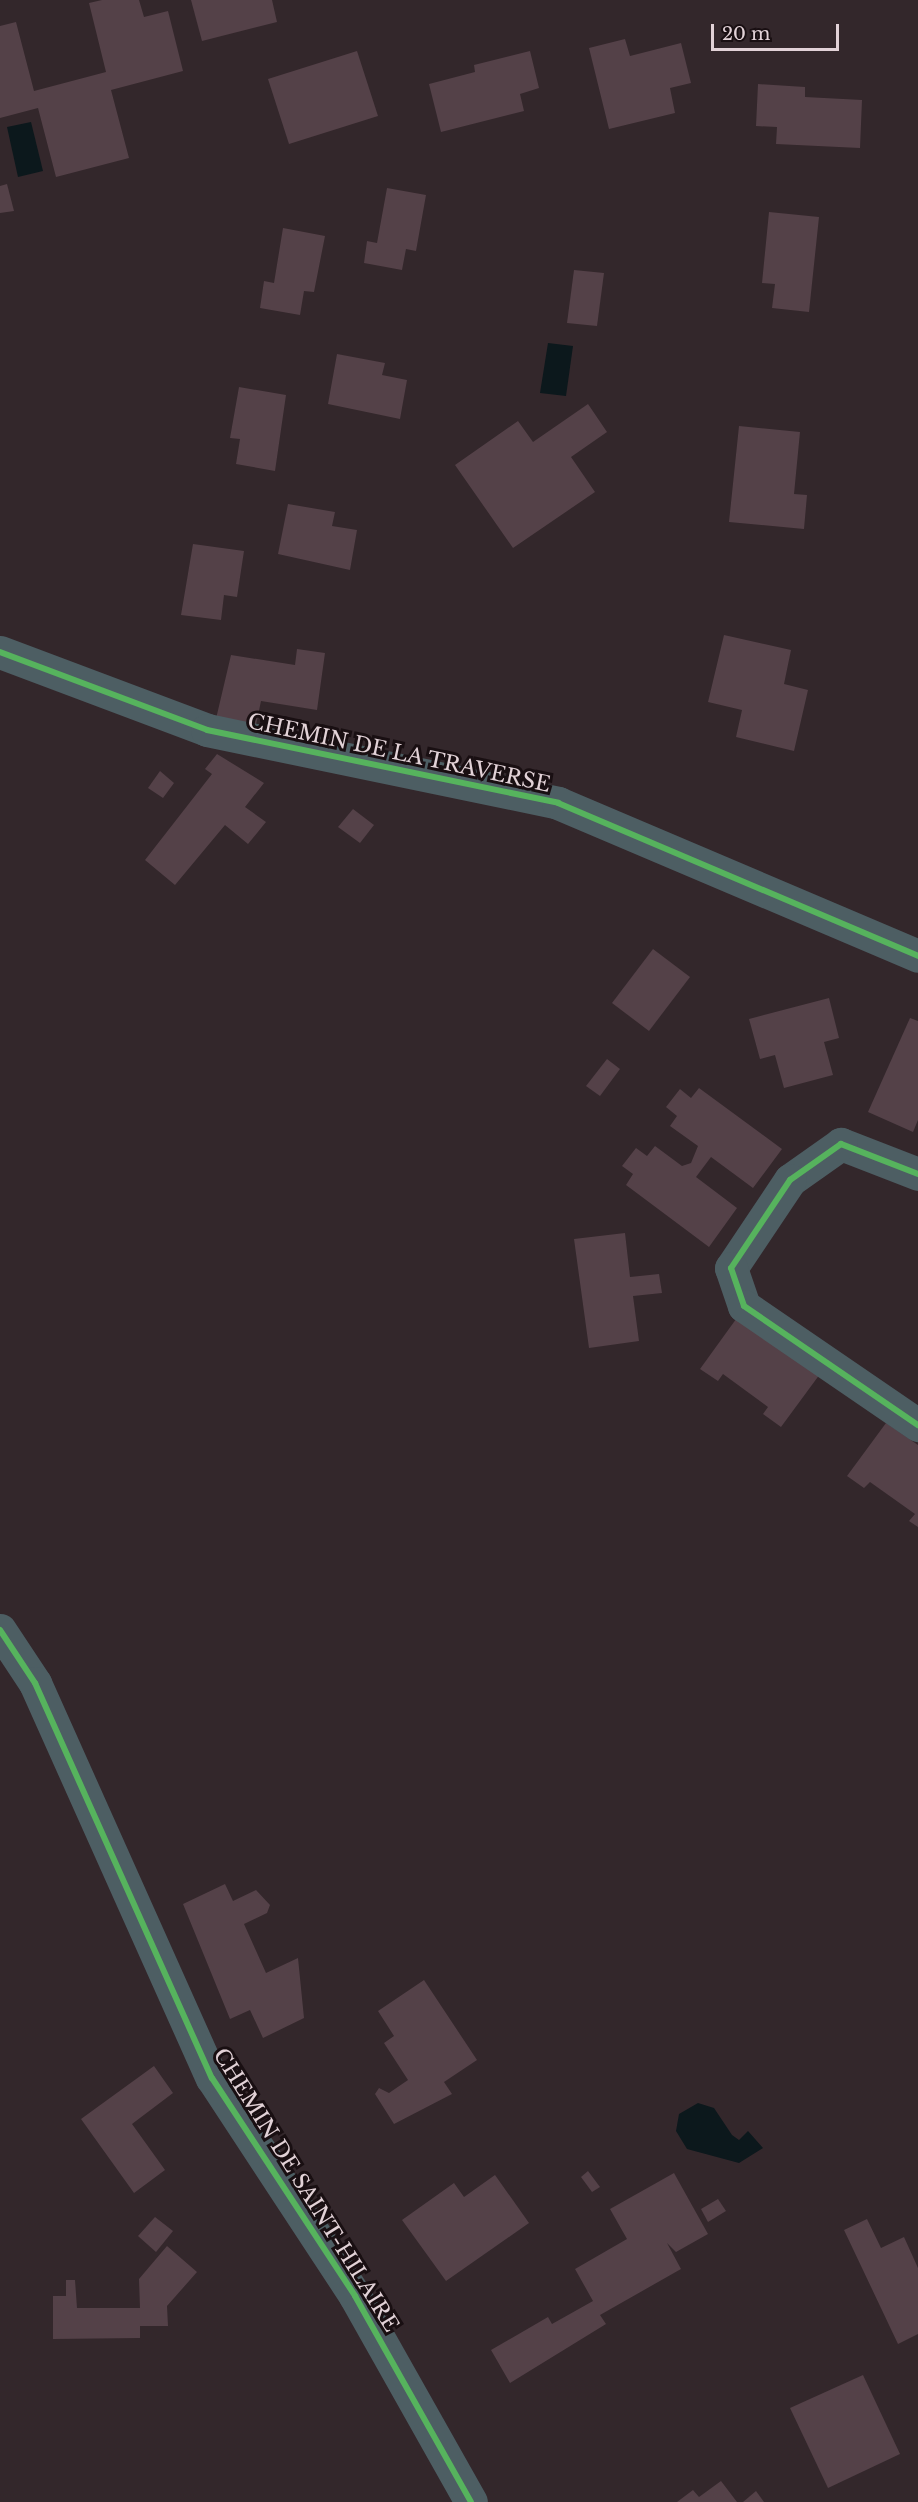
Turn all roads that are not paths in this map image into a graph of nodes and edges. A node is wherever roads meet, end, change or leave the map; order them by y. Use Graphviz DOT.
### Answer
graph roads {
  1 [pos="0,652"];
  2 [pos="918,956"];
  3 [pos="918,1174"];
  4 [pos="918,1425"];
  5 [pos="0,1630"];
  6 [pos="471,2502"];
  1 -- 2 [label="street, CHEMIN DE LA TRAVERSE"];
  3 -- 4 [label="street"];
  5 -- 6 [label="street, CHEMIN DE SAINT-HILAIRE"];
}
